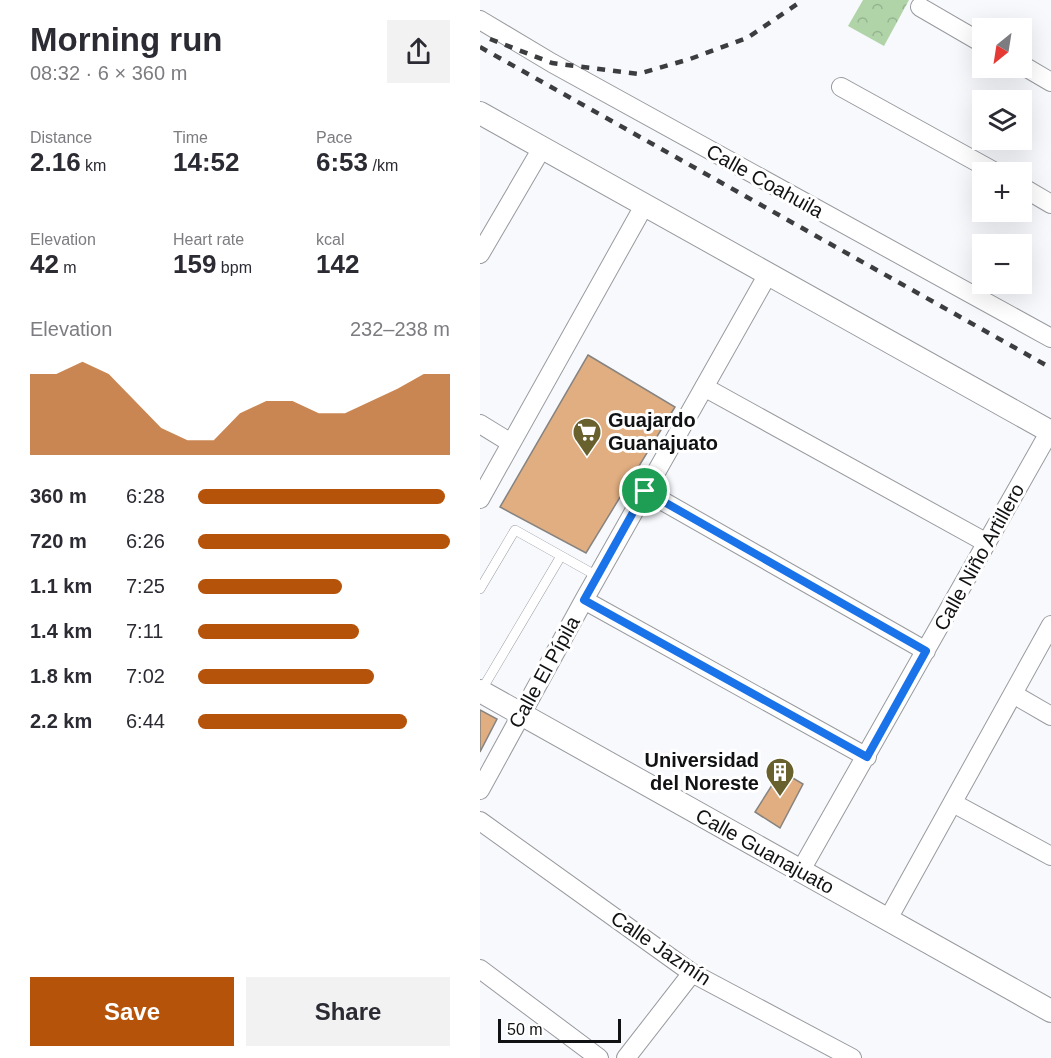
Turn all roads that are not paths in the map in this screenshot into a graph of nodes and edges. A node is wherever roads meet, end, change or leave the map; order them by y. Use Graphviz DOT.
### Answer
graph roads {
  1 [pos="920,7"];
  2 [pos="480,20"];
  3 [pos="972,37"];
  4 [pos="1032,71"];
  5 [pos="1051,82"];
  6 [pos="841,87"];
  7 [pos="480,113"];
  8 [pos="542,148"];
  9 [pos="977,162"];
  10 [pos="1032,193"];
  11 [pos="645,204"];
  12 [pos="1051,204"];
  13 [pos="480,254"];
  14 [pos="768,274"];
  15 [pos="1051,338"];
  16 [pos="704,387"];
  17 [pos="480,424"];
  18 [pos="1050,431"];
  19 [pos="511,443"];
  20 [pos="645,491"];
  21 [pos="480,499"];
  22 [pos="987,543"];
  23 [pos="561,556"];
  24 [pos="597,576"];
  25 [pos="480,589"];
  26 [pos="584,600"];
  27 [pos="1051,624"];
  28 [pos="926,651"];
  29 [pos="481,691"];
  30 [pos="1013,694"];
  31 [pos="520,713"];
  32 [pos="1051,716"];
  33 [pos="867,757"];
  34 [pos="480,790"];
  35 [pos="953,803"];
  36 [pos="480,821"];
  37 [pos="1051,856"];
  38 [pos="801,870"];
  39 [pos="888,919"];
  40 [pos="480,969"];
  41 [pos="693,973"];
  42 [pos="1051,1011"];
  43 [pos="599,1058"];
  44 [pos="626,1058"];
  45 [pos="852,1058"];
  1 -- 3 [label="street"];
  2 -- 15 [label="street, Calle Coahuila"];
  4 -- 5 [label="street"];
  6 -- 9 [label="street"];
  7 -- 8 [label="street"];
  8 -- 11 [label="street"];
  8 -- 13 [label="street"];
  10 -- 12 [label="street"];
  11 -- 14 [label="street"];
  11 -- 19 [label="street"];
  14 -- 16 [label="street, Calle El Pípila"];
  14 -- 18 [label="street"];
  16 -- 20 [label="street, Calle El Pípila"];
  16 -- 22 [label="street"];
  17 -- 19 [label="street"];
  18 -- 22 [label="street, Calle Niño Artillero"];
  19 -- 21 [label="street"];
  20 -- 24 [label="street, Calle El Pípila"];
  20 -- 28 [label="street"];
  22 -- 28 [label="street, Calle Niño Artillero"];
  23 -- 24 [label="lane"];
  23 -- 25 [label="lane"];
  23 -- 29 [label="lane"];
  24 -- 26 [label="street, Calle El Pípila"];
  26 -- 31 [label="street, Calle El Pípila"];
  26 -- 33 [label="street"];
  27 -- 30 [label="street"];
  28 -- 33 [label="street, Calle Niño Artillero"];
  29 -- 31 [label="street, Calle Guanajuato"];
  30 -- 32 [label="street"];
  30 -- 35 [label="street"];
  31 -- 34 [label="street, Calle El Pípila"];
  31 -- 38 [label="street, Calle Guanajuato"];
  33 -- 38 [label="street, Calle Niño Artillero"];
  35 -- 37 [label="street"];
  35 -- 39 [label="street"];
  36 -- 41 [label="street, Calle Jazmín"];
  38 -- 39 [label="street, Calle Guanajuato"];
  39 -- 42 [label="street, Calle Guanajuato"];
  40 -- 43 [label="street"];
  41 -- 44 [label="street"];
  41 -- 45 [label="street, Calle Jazmín"];
}
